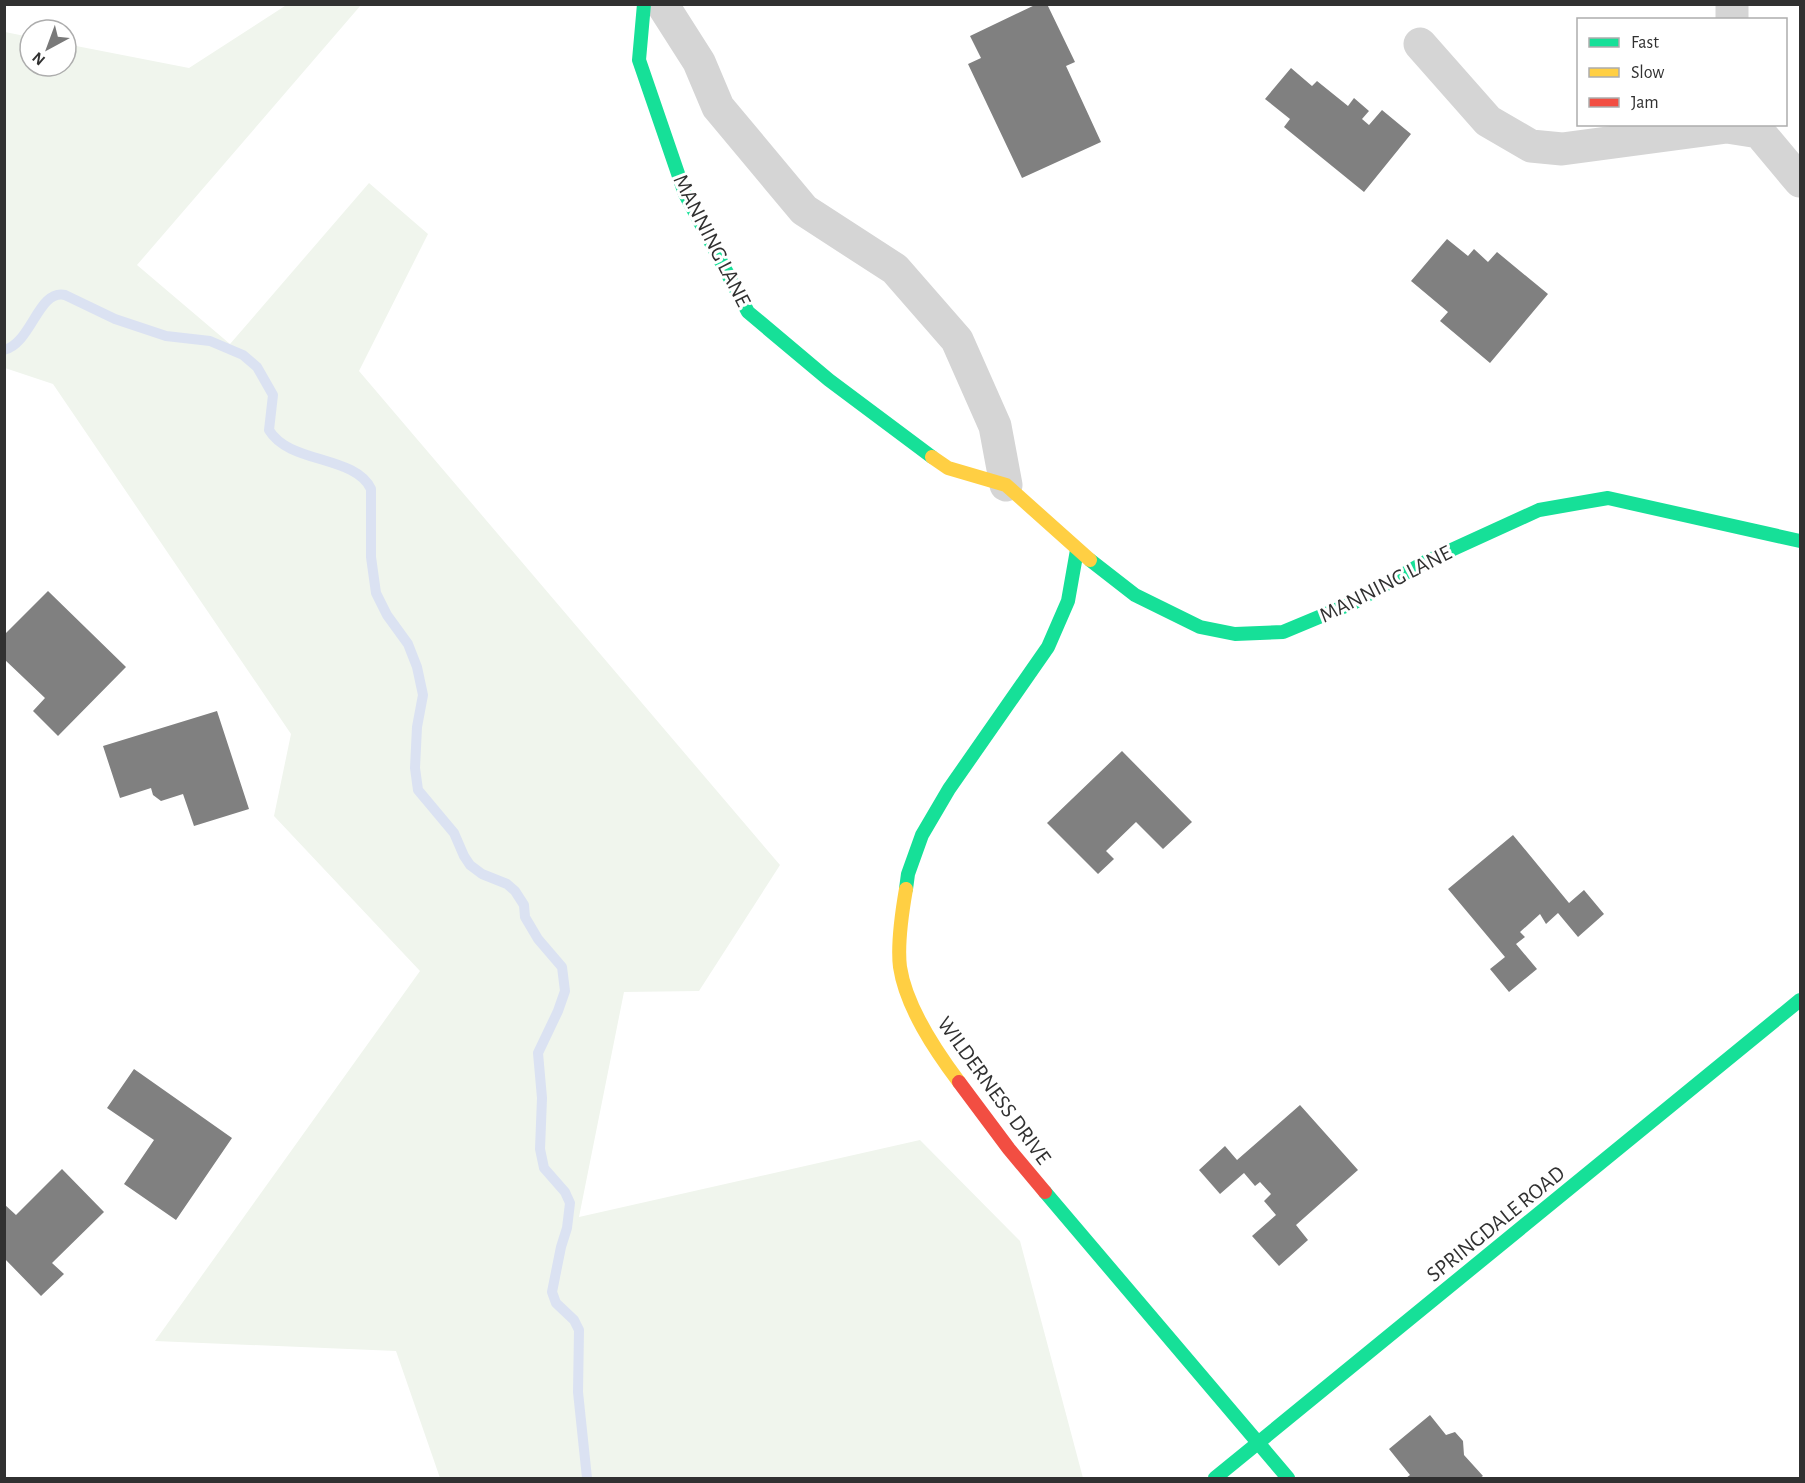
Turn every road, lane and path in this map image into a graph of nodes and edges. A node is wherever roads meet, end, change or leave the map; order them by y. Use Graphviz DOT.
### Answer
graph roads {
  1 [pos="644,4"];
  2 [pos="662,4"];
  3 [pos="1420,44"];
  4 [pos="1720,126"];
  5 [pos="1732,126"];
  6 [pos="1800,181"];
  7 [pos="1006,486"];
  8 [pos="1800,538"];
  9 [pos="1077,550"];
  10 [pos="1800,1000"];
  11 [pos="1257,1444"];
  12 [pos="1215,1479"];
  13 [pos="1287,1479"];
  1 -- 7 [label="street, MANNING LANE"];
  2 -- 7 [label="street"];
  3 -- 4 [label="street"];
  5 -- 6 [label="street"];
  7 -- 9 [label="street, MANNING LANE"];
  8 -- 9 [label="street, MANNING LANE"];
  9 -- 11 [label="street, WILDERNESS DRIVE"];
  10 -- 11 [label="street, SPRINGDALE ROAD"];
  11 -- 12 [label="street, SPRINGDALE ROAD"];
  11 -- 13 [label="street, WILDERNESS DRIVE"];
}
